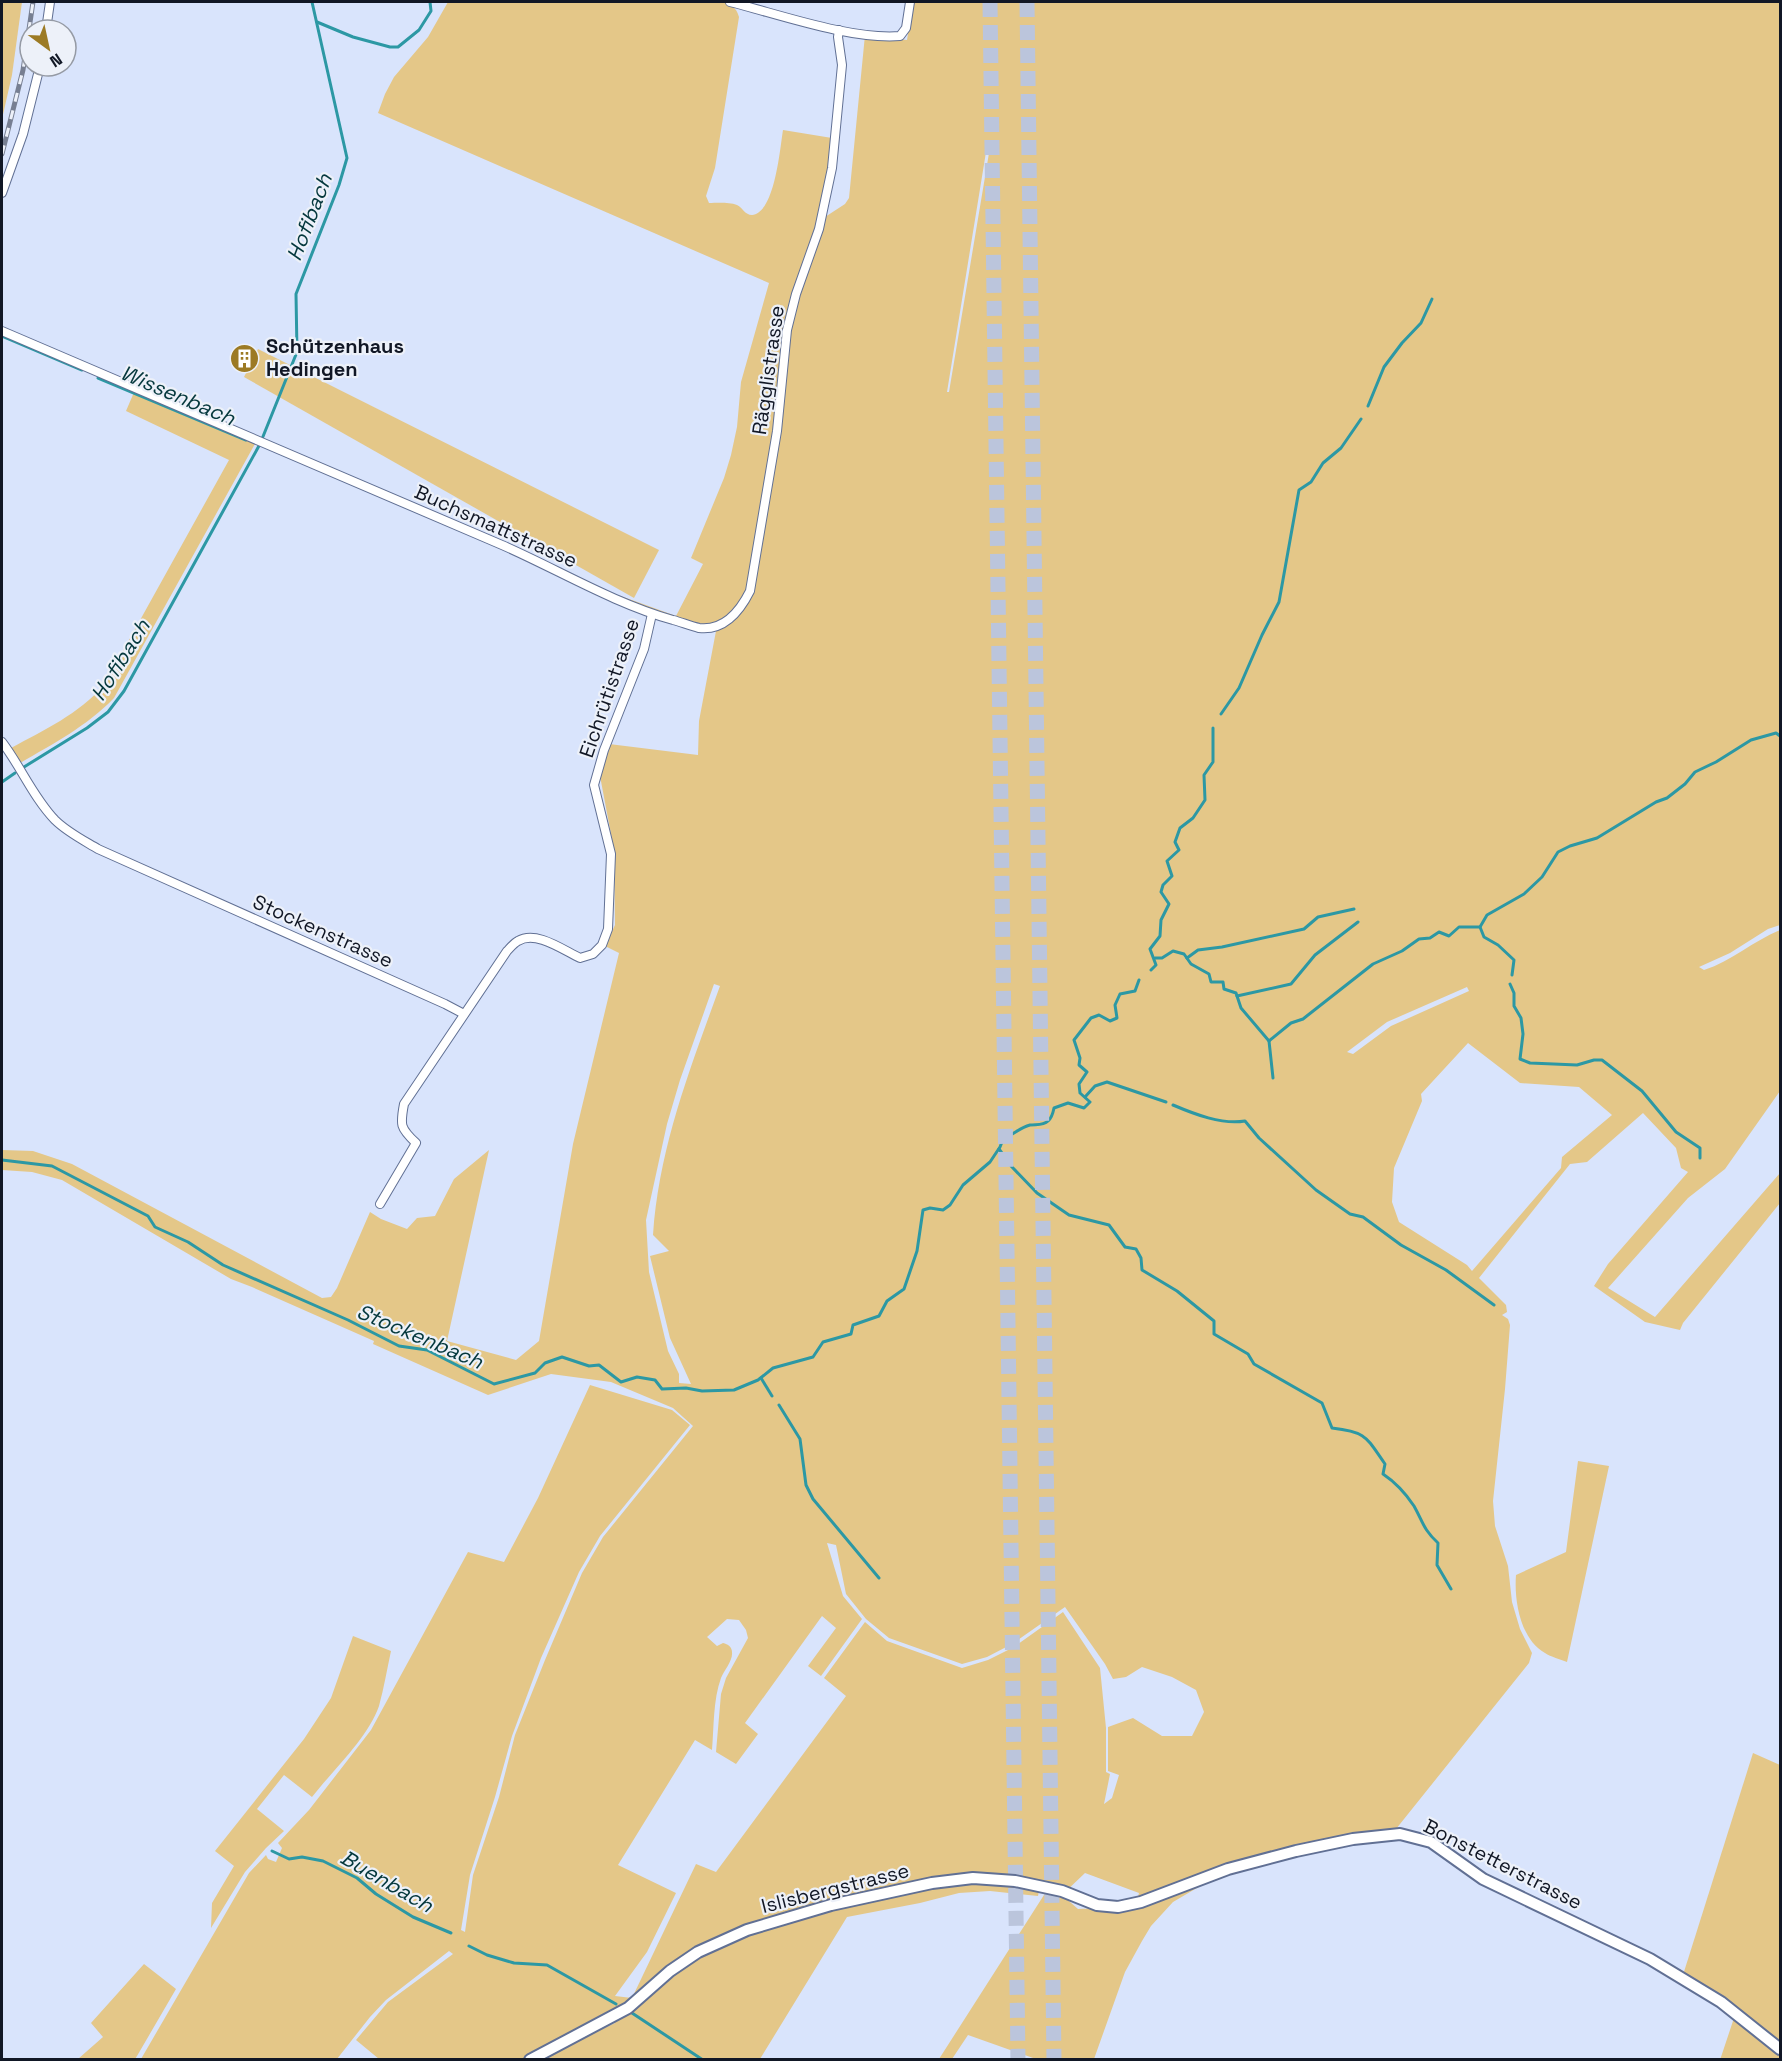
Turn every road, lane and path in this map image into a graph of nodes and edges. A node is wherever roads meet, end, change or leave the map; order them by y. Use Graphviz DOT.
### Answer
graph roads {
  1 [pos="50,2"];
  2 [pos="730,2"];
  3 [pos="910,2"];
  4 [pos="48,18"];
  5 [pos="839,30"];
  6 [pos="37,78"];
  7 [pos="2,193"];
  8 [pos="2,331"];
  9 [pos="652,614"];
  10 [pos="710,628"];
  11 [pos="2,742"];
  12 [pos="464,1014"];
  13 [pos="380,1204"];
  14 [pos="1180,1887"];
  15 [pos="1780,2049"];
  16 [pos="530,2060"];
  1 -- 4 [label="street"];
  2 -- 5 [label="street"];
  3 -- 5 [label="street"];
  5 -- 10 [label="street, Rägglistrasse"];
  6 -- 7 [label="street"];
  8 -- 9 [label="street, Buchsmattstrasse"];
  9 -- 10 [label="street, Buchsmattstrasse"];
  9 -- 12 [label="street, Eichrütistrasse"];
  11 -- 12 [label="street, Stockenstrasse"];
  12 -- 13 [label="street"];
  14 -- 15 [label="street, Bonstetterstrasse"];
  14 -- 16 [label="street, Islisbergstrasse"];
}
